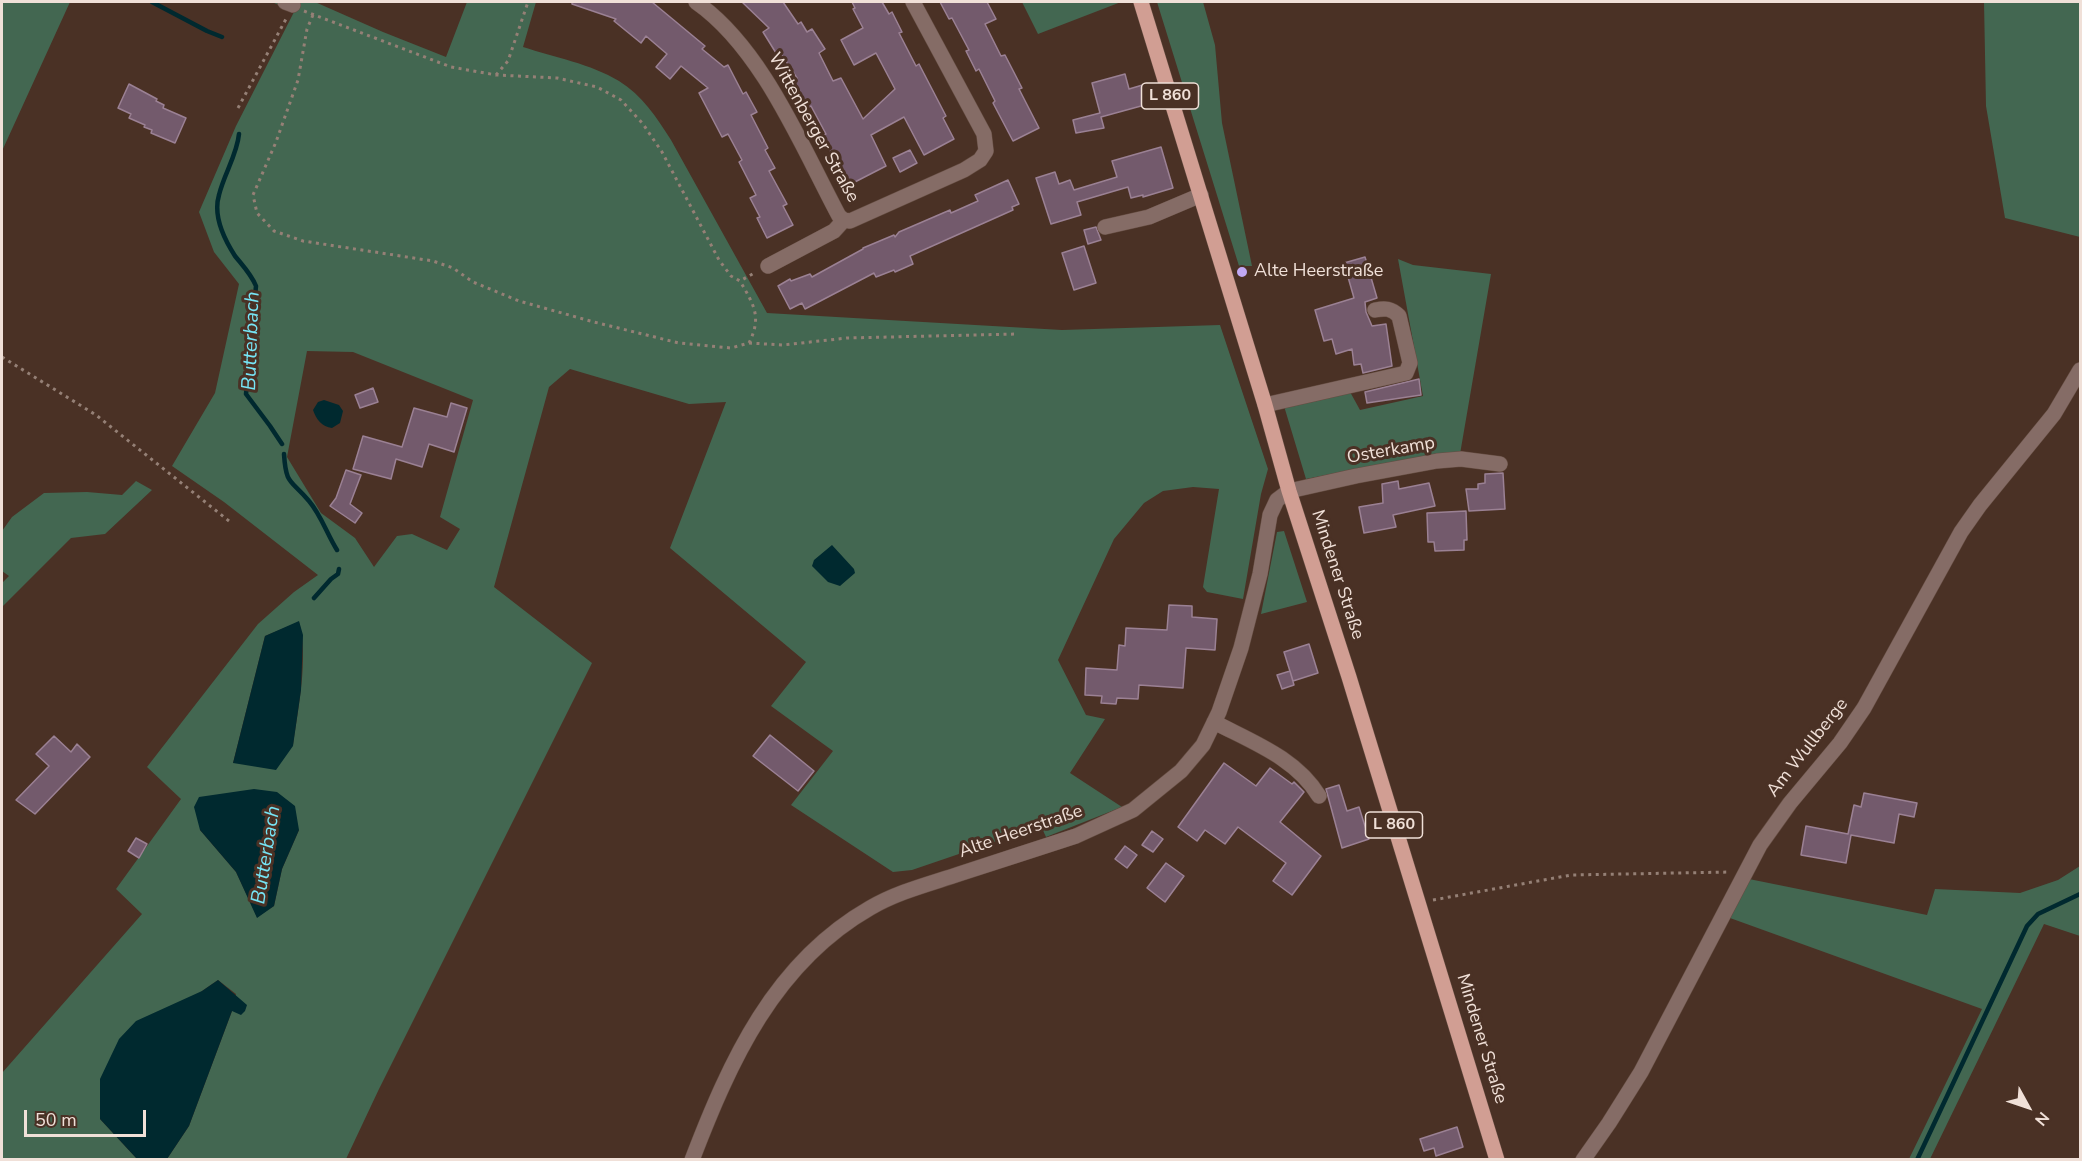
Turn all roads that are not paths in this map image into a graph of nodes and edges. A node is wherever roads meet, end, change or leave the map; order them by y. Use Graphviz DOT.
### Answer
graph roads {
  1 [pos="696,2"];
  2 [pos="913,2"];
  3 [pos="1141,2"];
  4 [pos="1201,195"];
  5 [pos="844,220"];
  6 [pos="1106,227"];
  7 [pos="768,266"];
  8 [pos="1375,310"];
  9 [pos="2080,370"];
  10 [pos="1265,405"];
  11 [pos="1500,465"];
  12 [pos="1289,491"];
  13 [pos="1214,722"];
  14 [pos="1319,796"];
  15 [pos="692,1160"];
  16 [pos="1497,1160"];
  17 [pos="1583,1160"];
  1 -- 5 [label="street, Wittenberger Straße"];
  2 -- 5 [label="street, Wittenberger Straße"];
  3 -- 4 [label="main road, Mindener Straße / L 860"];
  4 -- 6 [label="street"];
  4 -- 10 [label="main road, Mindener Straße / L 860"];
  5 -- 7 [label="street"];
  8 -- 10 [label="street"];
  9 -- 17 [label="street, Am Wullberge"];
  10 -- 12 [label="main road, Mindener Straße / L 860"];
  11 -- 12 [label="street, Osterkamp"];
  12 -- 13 [label="street, Alte Heerstraße"];
  12 -- 16 [label="main road, Mindener Straße / L 860"];
  13 -- 14 [label="street"];
  13 -- 15 [label="street, Alte Heerstraße"];
}
